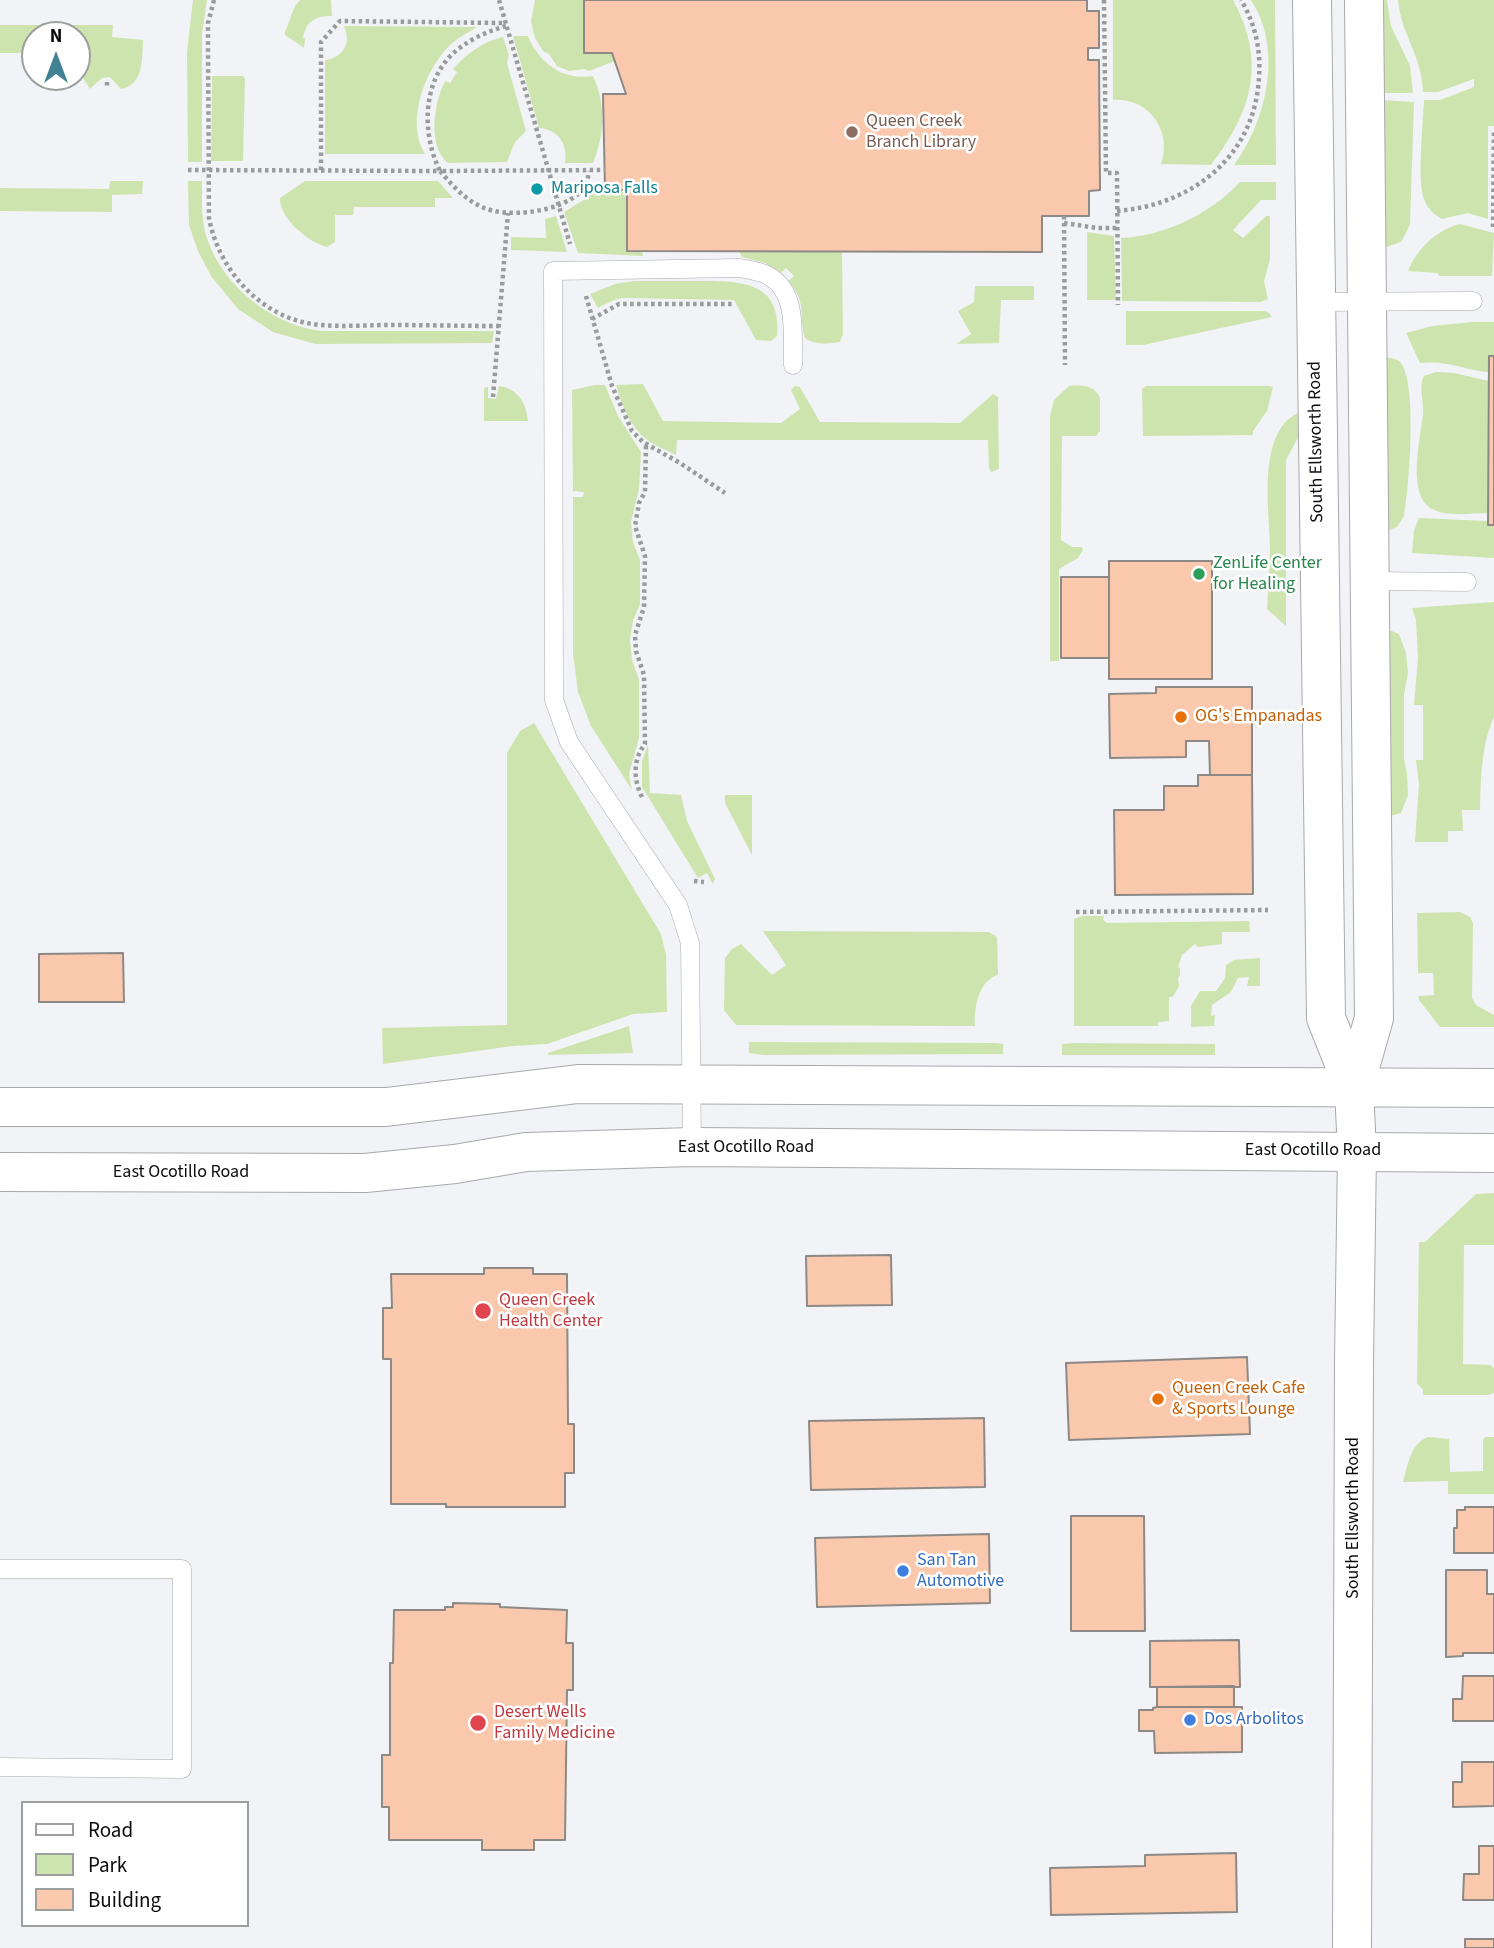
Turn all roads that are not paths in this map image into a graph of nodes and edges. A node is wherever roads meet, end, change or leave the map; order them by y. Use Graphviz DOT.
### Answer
graph roads {
  1 [pos="1312,0"];
  2 [pos="1364,0"];
  3 [pos="1473,301"];
  4 [pos="1315,302"];
  5 [pos="1365,302"];
  6 [pos="793,365"];
  7 [pos="1369,581"];
  8 [pos="1467,582"];
  9 [pos="692,1084"];
  10 [pos="1354,1088"];
  11 [pos="1494,1088"];
  12 [pos="0,1107"];
  13 [pos="692,1147"];
  14 [pos="1357,1152"];
  15 [pos="1494,1153"];
  16 [pos="0,1172"];
  17 [pos="0,1569"];
  18 [pos="0,1768"];
  19 [pos="1352,1948"];
  1 -- 4 [label="street, South Ellsworth Road"];
  2 -- 5 [label="street, South Ellsworth Road"];
  3 -- 5 [label="lane"];
  4 -- 5 [label="lane"];
  4 -- 10 [label="street, South Ellsworth Road"];
  5 -- 7 [label="street, South Ellsworth Road"];
  6 -- 9 [label="lane"];
  7 -- 8 [label="lane"];
  7 -- 10 [label="street, South Ellsworth Road"];
  9 -- 10 [label="street"];
  9 -- 12 [label="street"];
  9 -- 13 [label="lane"];
  10 -- 11 [label="street"];
  10 -- 14 [label="street, South Ellsworth Road"];
  13 -- 14 [label="street, East Ocotillo Road"];
  13 -- 16 [label="street, East Ocotillo Road"];
  14 -- 15 [label="street, East Ocotillo Road"];
  14 -- 19 [label="street, South Ellsworth Road"];
  17 -- 18 [label="lane"];
}
